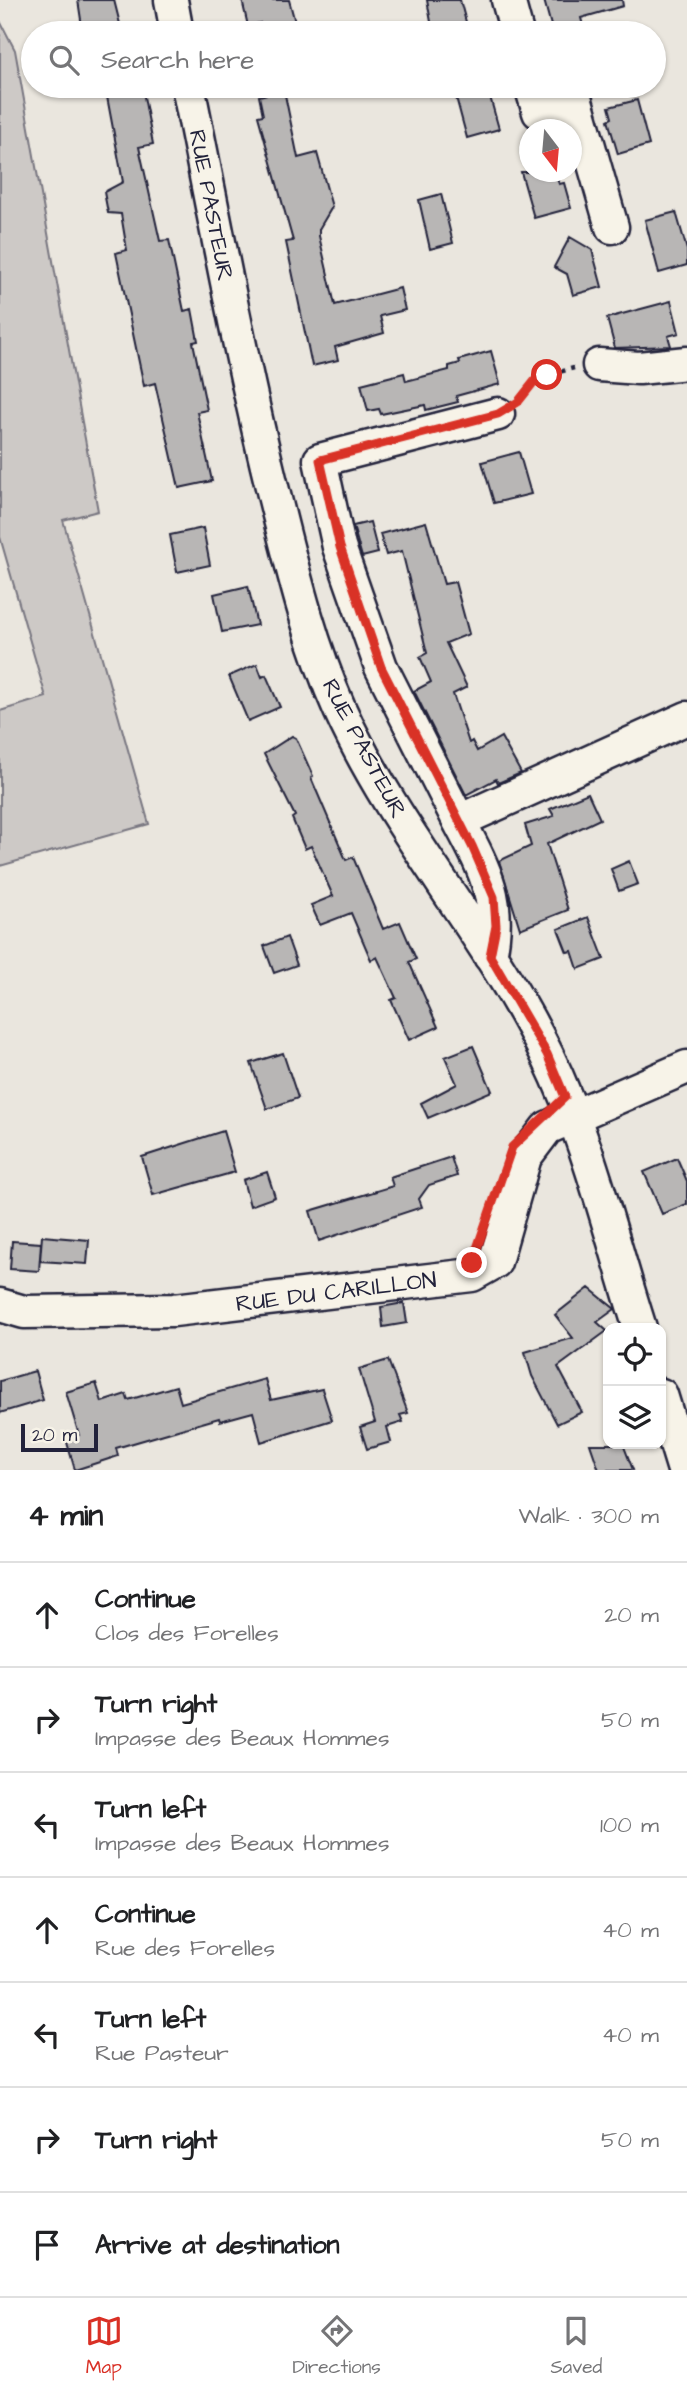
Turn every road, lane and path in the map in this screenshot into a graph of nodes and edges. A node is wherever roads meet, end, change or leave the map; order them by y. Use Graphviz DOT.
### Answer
graph roads {
  1 [pos="171,0"];
  2 [pos="508,0"];
  3 [pos="175,21"];
  4 [pos="514,21"];
  5 [pos="190,98"];
  6 [pos="534,98"];
  7 [pos="612,227"];
  8 [pos="687,363"];
  9 [pos="599,365"];
  10 [pos="498,414"];
  11 [pos="687,718"];
  12 [pos="459,821"];
  13 [pos="490,956"];
  14 [pos="687,1068"];
  15 [pos="573,1116"];
  16 [pos="0,1305"];
  17 [pos="638,1323"];
  18 [pos="666,1411"];
  19 [pos="684,1470"];
  1 -- 3 [label="street"];
  2 -- 4 [label="street"];
  5 -- 13 [label="street, RUE PASTEUR"];
  6 -- 7 [label="street"];
  8 -- 9 [label="street"];
  9 -- 10 [label="path"];
  10 -- 12 [label="street"];
  11 -- 12 [label="street"];
  12 -- 13 [label="street"];
  13 -- 15 [label="street, RUE PASTEUR"];
  14 -- 15 [label="street, RUE DU CARILLON"];
  15 -- 16 [label="street, RUE DU CARILLON"];
  15 -- 17 [label="street, RUE PASTEUR"];
  18 -- 19 [label="street"];
}
